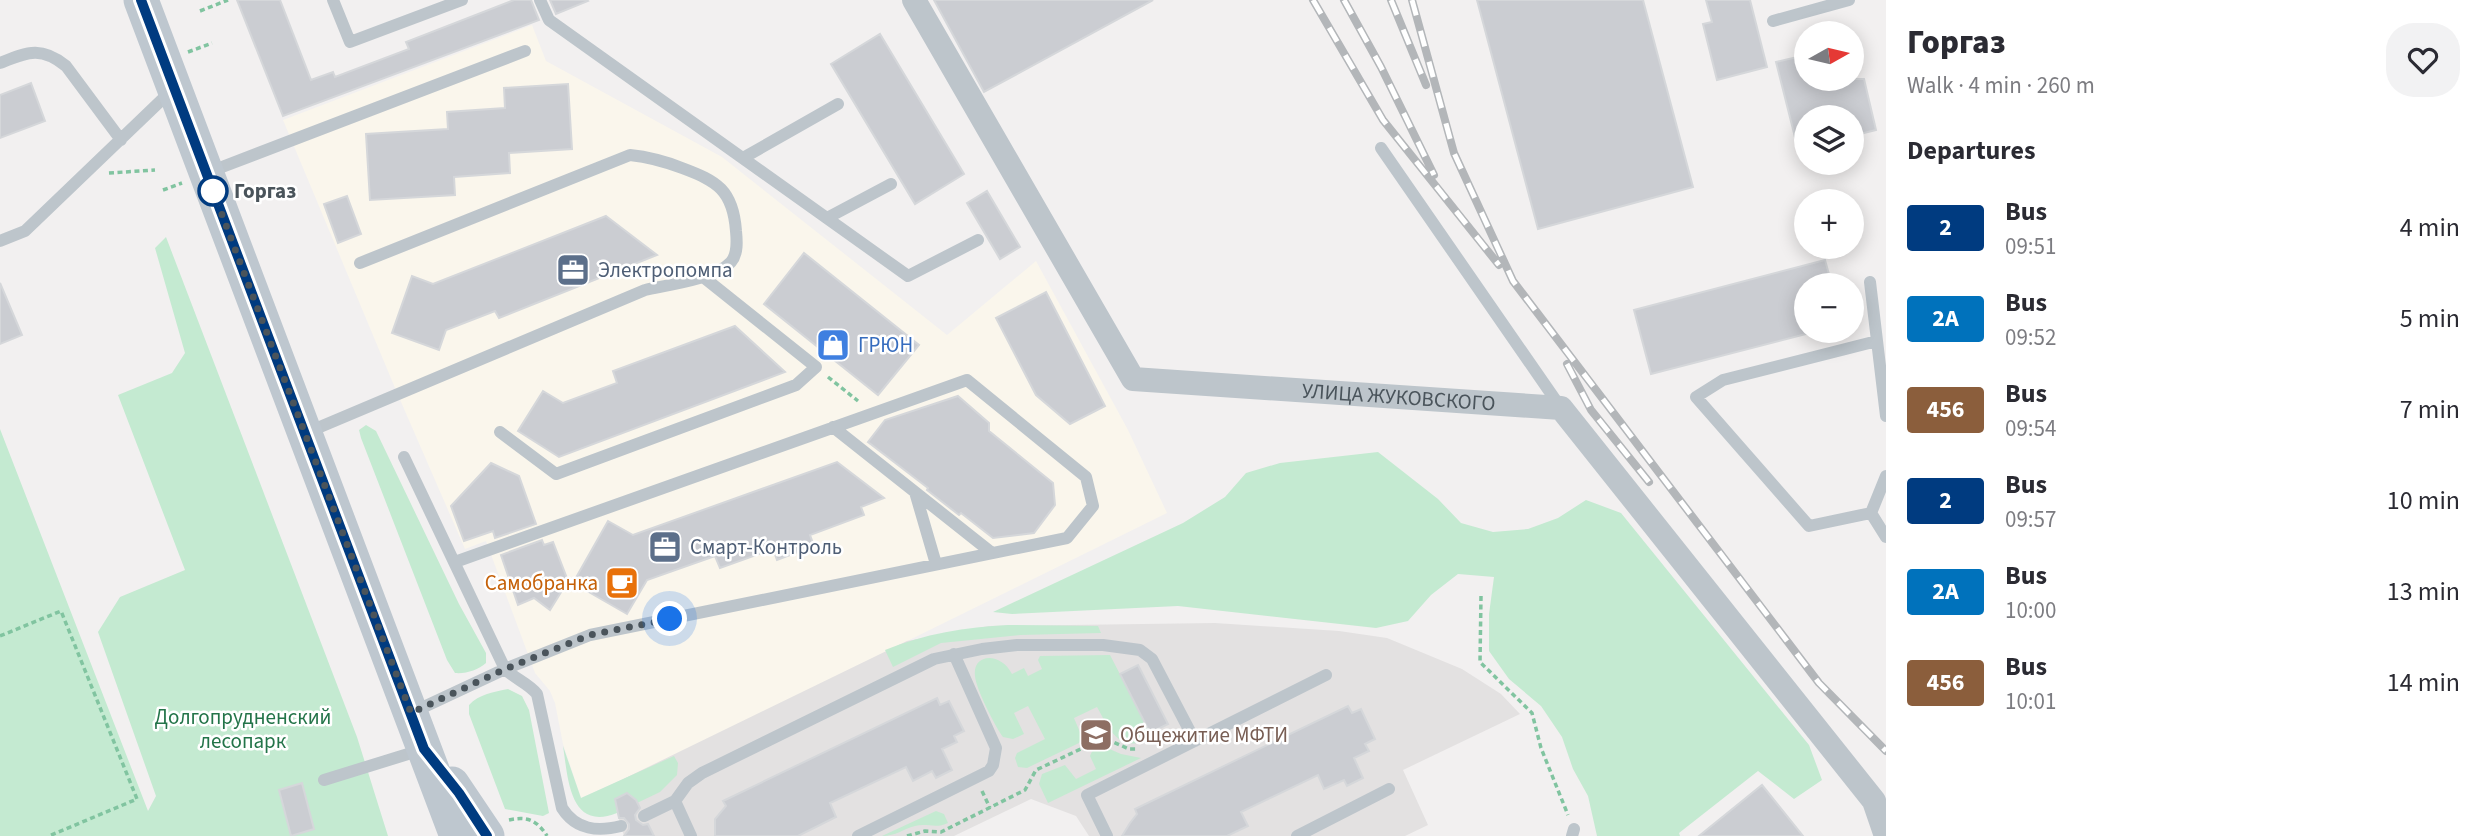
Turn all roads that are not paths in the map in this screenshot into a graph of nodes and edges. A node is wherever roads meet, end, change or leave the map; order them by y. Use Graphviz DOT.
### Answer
graph roads {
  1 [pos="141,0"];
  2 [pos="332,0"];
  3 [pos="462,0"];
  4 [pos="540,0"];
  5 [pos="914,0"];
  6 [pos="1849,0"];
  7 [pos="1773,21"];
  8 [pos="526,51"];
  9 [pos="0,63"];
  10 [pos="174,88"];
  11 [pos="838,104"];
  12 [pos="121,140"];
  13 [pos="1381,148"];
  14 [pos="743,158"];
  15 [pos="206,173"];
  16 [pos="891,184"];
  17 [pos="827,218"];
  18 [pos="978,240"];
  19 [pos="0,241"];
  20 [pos="360,263"];
  21 [pos="702,276"];
  22 [pos="1870,282"];
  23 [pos="1877,341"];
  24 [pos="1561,408"];
  25 [pos="1886,416"];
  26 [pos="833,427"];
  27 [pos="500,432"];
  28 [pos="305,433"];
  29 [pos="404,457"];
  30 [pos="1886,476"];
  31 [pos="915,492"];
  32 [pos="1871,513"];
  33 [pos="1886,537"];
  34 [pos="992,553"];
  35 [pos="455,562"];
  36 [pos="936,565"];
  37 [pos="954,654"];
  38 [pos="505,669"];
  39 [pos="1326,675"];
  40 [pos="411,713"];
  41 [pos="1195,741"];
  42 [pos="424,749"];
  43 [pos="324,780"];
  44 [pos="1389,789"];
  45 [pos="1880,795"];
  46 [pos="675,801"];
  47 [pos="644,816"];
  48 [pos="621,826"];
  49 [pos="495,828"];
  50 [pos="438,836"];
  51 [pos="457,836"];
  52 [pos="691,836"];
  53 [pos="858,836"];
  54 [pos="1107,836"];
  55 [pos="1297,836"];
  56 [pos="1886,836"];
  1 -- 10 [label="main road"];
  2 -- 3 [label="lane"];
  4 -- 14 [label="lane"];
  5 -- 24 [label="street, УЛИЦА ЖУКОВСКОГО"];
  6 -- 7 [label="lane"];
  8 -- 15 [label="lane"];
  9 -- 12 [label="lane"];
  10 -- 12 [label="lane"];
  10 -- 15 [label="main road"];
  11 -- 14 [label="lane"];
  12 -- 19 [label="lane"];
  13 -- 24 [label="lane"];
  14 -- 17 [label="lane"];
  15 -- 28 [label="main road"];
  16 -- 17 [label="lane"];
  17 -- 18 [label="lane"];
  20 -- 21 [label="lane"];
  21 -- 27 [label="lane"];
  21 -- 28 [label="lane"];
  22 -- 23 [label="lane"];
  23 -- 25 [label="lane"];
  23 -- 32 [label="lane"];
  24 -- 45 [label="street"];
  26 -- 31 [label="lane"];
  26 -- 34 [label="lane"];
  26 -- 35 [label="lane"];
  28 -- 40 [label="main road"];
  29 -- 35 [label="lane"];
  30 -- 32 [label="lane"];
  31 -- 34 [label="lane"];
  31 -- 36 [label="lane"];
  32 -- 33 [label="lane"];
  34 -- 36 [label="lane"];
  35 -- 38 [label="lane"];
  36 -- 38 [label="lane"];
  37 -- 41 [label="lane"];
  37 -- 46 [label="lane"];
  37 -- 53 [label="lane"];
  38 -- 40 [label="lane"];
  38 -- 48 [label="lane"];
  39 -- 41 [label="lane"];
  40 -- 42 [label="main road"];
  41 -- 54 [label="lane"];
  42 -- 43 [label="lane"];
  42 -- 49 [label="main road"];
  42 -- 50 [label="main road"];
  42 -- 51 [label="main road"];
  44 -- 55 [label="lane"];
  45 -- 56 [label="street"];
  46 -- 47 [label="lane"];
  46 -- 52 [label="lane"];
}
